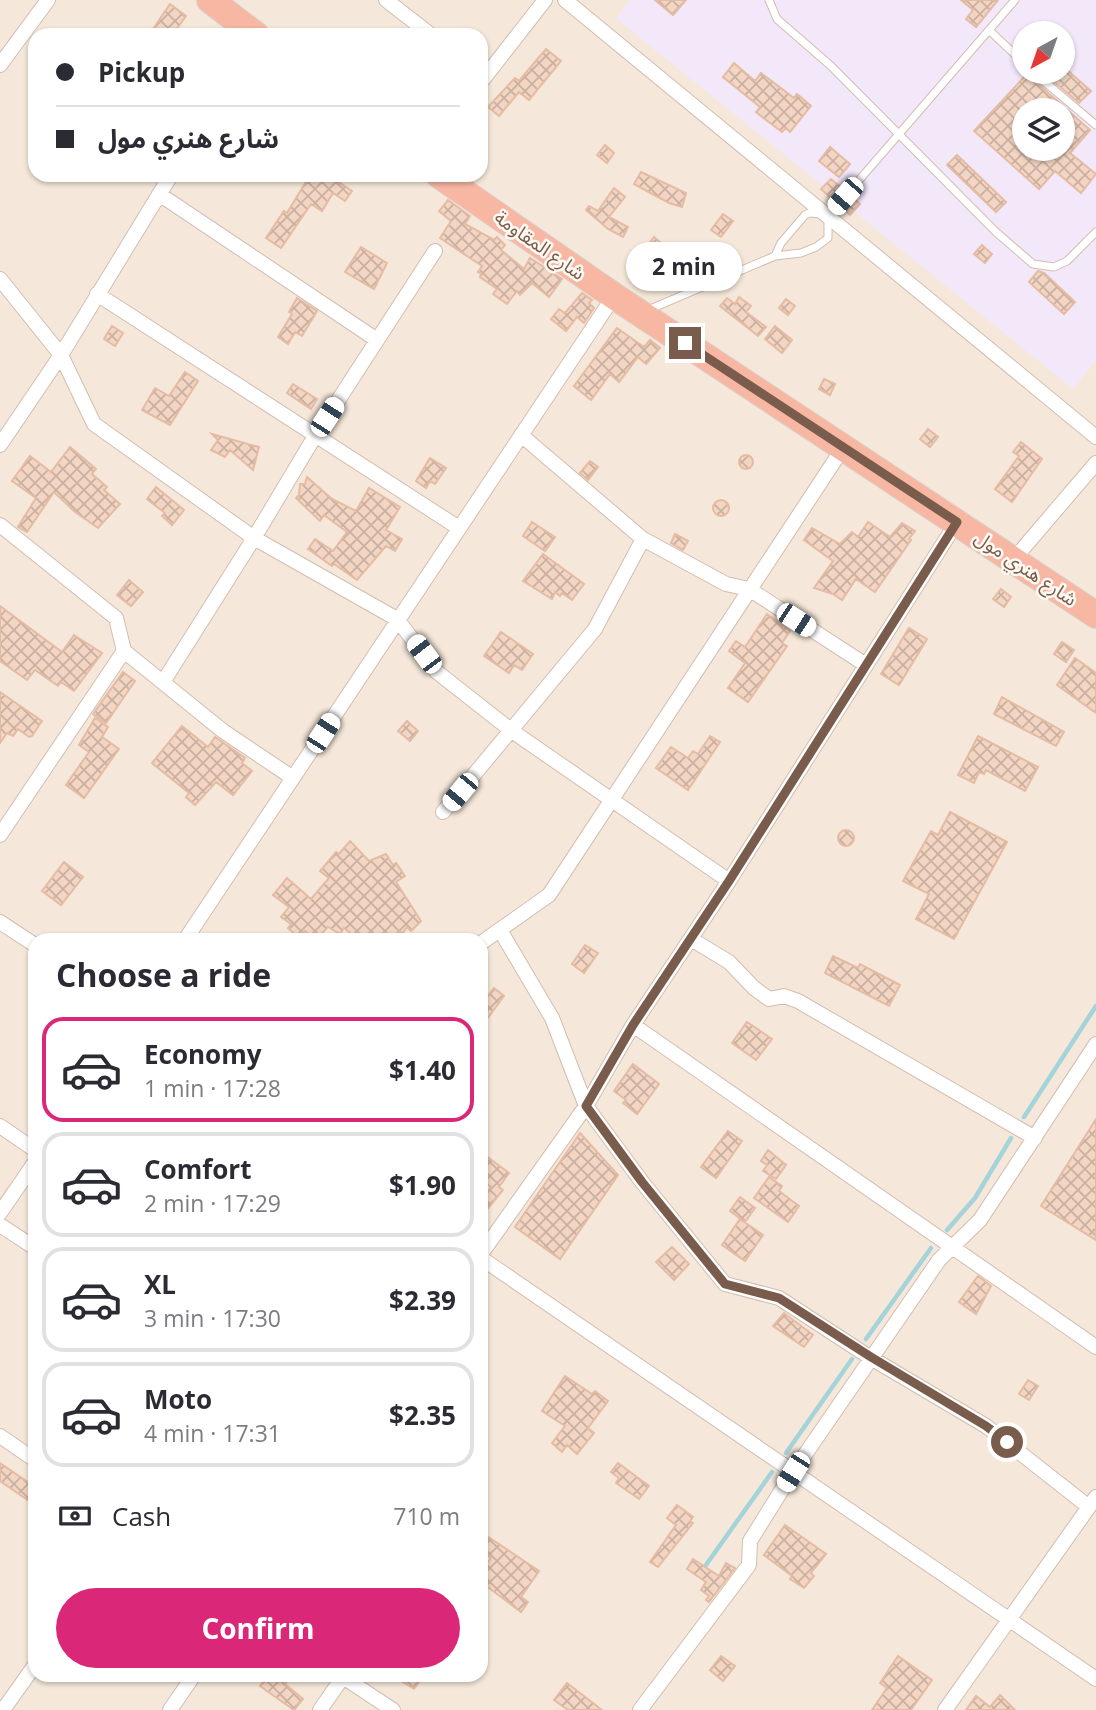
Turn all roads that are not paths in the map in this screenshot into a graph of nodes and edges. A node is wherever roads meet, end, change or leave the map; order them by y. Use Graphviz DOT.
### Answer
graph roads {
  1 [pos="48,0"];
  2 [pos="210,0"];
  3 [pos="386,0"];
  4 [pos="545,0"];
  5 [pos="565,0"];
  6 [pos="769,0"];
  7 [pos="1015,0"];
  8 [pos="247,28"];
  9 [pos="422,28"];
  10 [pos="990,31"];
  11 [pos="1012,52"];
  12 [pos="0,65"];
  13 [pos="488,71"];
  14 [pos="1048,84"];
  15 [pos="1096,125"];
  16 [pos="897,135"];
  17 [pos="167,182"];
  18 [pos="449,182"];
  19 [pos="159,194"];
  20 [pos="828,216"];
  21 [pos="1096,232"];
  22 [pos="435,251"];
  23 [pos="775,256"];
  24 [pos="0,279"];
  25 [pos="97,294"];
  26 [pos="614,296"];
  27 [pos="640,313"];
  28 [pos="377,340"];
  29 [pos="61,355"];
  30 [pos="521,435"];
  31 [pos="2,436"];
  32 [pos="314,436"];
  33 [pos="1096,437"];
  34 [pos="843,448"];
  35 [pos="1096,463"];
  36 [pos="957,522"];
  37 [pos="0,525"];
  38 [pos="459,528"];
  39 [pos="254,538"];
  40 [pos="643,539"];
  41 [pos="1014,559"];
  42 [pos="749,589"];
  43 [pos="1096,615"];
  44 [pos="397,619"];
  45 [pos="124,651"];
  46 [pos="866,665"];
  47 [pos="163,682"];
  48 [pos="512,731"];
  49 [pos="293,778"];
  50 [pos="610,799"];
  51 [pos="443,812"];
  52 [pos="0,835"];
  53 [pos="729,881"];
  54 [pos="1,925"];
  55 [pos="500,930"];
  56 [pos="190,933"];
  57 [pos="488,938"];
  58 [pos="691,939"];
  59 [pos="28,941"];
  60 [pos="633,1025"];
  61 [pos="1096,1044"];
  62 [pos="586,1106"];
  63 [pos="0,1126"];
  64 [pos="1035,1138"];
  65 [pos="28,1145"];
  66 [pos="28,1172"];
  67 [pos="0,1213"];
  68 [pos="0,1225"];
  69 [pos="28,1243"];
  70 [pos="488,1246"];
  71 [pos="951,1248"];
  72 [pos="488,1261"];
  73 [pos="1096,1347"];
  74 [pos="871,1357"];
  75 [pos="0,1436"];
  76 [pos="28,1455"];
  77 [pos="793,1472"];
  78 [pos="1093,1502"];
  79 [pos="1009,1619"];
  80 [pos="28,1675"];
  81 [pos="1096,1679"];
  82 [pos="189,1682"];
  83 [pos="338,1682"];
  84 [pos="351,1682"];
  85 [pos="3,1710"];
  86 [pos="170,1710"];
  87 [pos="320,1710"];
  88 [pos="393,1710"];
  89 [pos="640,1710"];
  90 [pos="945,1710"];
  1 -- 12 [label="street"];
  2 -- 8 [label="highway"];
  3 -- 9 [label="street"];
  4 -- 13 [label="street"];
  5 -- 20 [label="street"];
  6 -- 16 [label="lane"];
  7 -- 10 [label="lane"];
  10 -- 11 [label="lane"];
  10 -- 16 [label="lane"];
  14 -- 15 [label="lane"];
  16 -- 20 [label="lane"];
  16 -- 21 [label="lane"];
  17 -- 19 [label="street"];
  18 -- 26 [label="highway, شارع المقاومة"];
  19 -- 25 [label="street"];
  19 -- 28 [label="street"];
  20 -- 23 [label="lane"];
  20 -- 23 [label="lane"];
  20 -- 33 [label="street"];
  22 -- 28 [label="street"];
  23 -- 27 [label="lane"];
  24 -- 29 [label="street"];
  25 -- 29 [label="street"];
  25 -- 32 [label="street"];
  26 -- 27 [label="highway, شارع المقاومة"];
  26 -- 30 [label="street"];
  27 -- 34 [label="highway, شارع هنري مول"];
  28 -- 32 [label="street"];
  29 -- 31 [label="street"];
  29 -- 39 [label="street"];
  30 -- 38 [label="street"];
  30 -- 40 [label="street"];
  32 -- 38 [label="street"];
  32 -- 39 [label="street"];
  34 -- 36 [label="highway, شارع هنري مول"];
  34 -- 42 [label="street"];
  35 -- 41 [label="street"];
  36 -- 41 [label="highway, شارع هنري مول"];
  36 -- 46 [label="street"];
  37 -- 45 [label="street"];
  38 -- 44 [label="street"];
  39 -- 44 [label="street"];
  39 -- 47 [label="street"];
  40 -- 42 [label="street"];
  40 -- 48 [label="street"];
  41 -- 43 [label="highway, شارع هنري مول"];
  42 -- 46 [label="street"];
  42 -- 50 [label="street"];
  44 -- 48 [label="street"];
  44 -- 49 [label="street"];
  45 -- 47 [label="street"];
  45 -- 52 [label="street"];
  46 -- 53 [label="street"];
  47 -- 49 [label="street"];
  48 -- 50 [label="street"];
  48 -- 51 [label="street"];
  49 -- 56 [label="street"];
  50 -- 53 [label="street"];
  50 -- 55 [label="street"];
  53 -- 58 [label="street"];
  54 -- 59 [label="street"];
  55 -- 57 [label="street"];
  55 -- 62 [label="street"];
  58 -- 60 [label="street"];
  58 -- 64 [label="street"];
  60 -- 62 [label="street"];
  60 -- 71 [label="street"];
  61 -- 64 [label="street"];
  62 -- 70 [label="street"];
  62 -- 74 [label="street"];
  63 -- 65 [label="street"];
  64 -- 71 [label="street"];
  66 -- 67 [label="street"];
  68 -- 69 [label="street"];
  71 -- 73 [label="street"];
  71 -- 74 [label="street"];
  72 -- 77 [label="street"];
  74 -- 77 [label="street"];
  74 -- 78 [label="street"];
  75 -- 76 [label="street"];
  77 -- 79 [label="street"];
  77 -- 89 [label="street"];
  78 -- 79 [label="street"];
  79 -- 81 [label="street"];
  79 -- 90 [label="street"];
  80 -- 85 [label="street"];
  82 -- 86 [label="street"];
  83 -- 87 [label="street"];
  84 -- 88 [label="street"];
}
